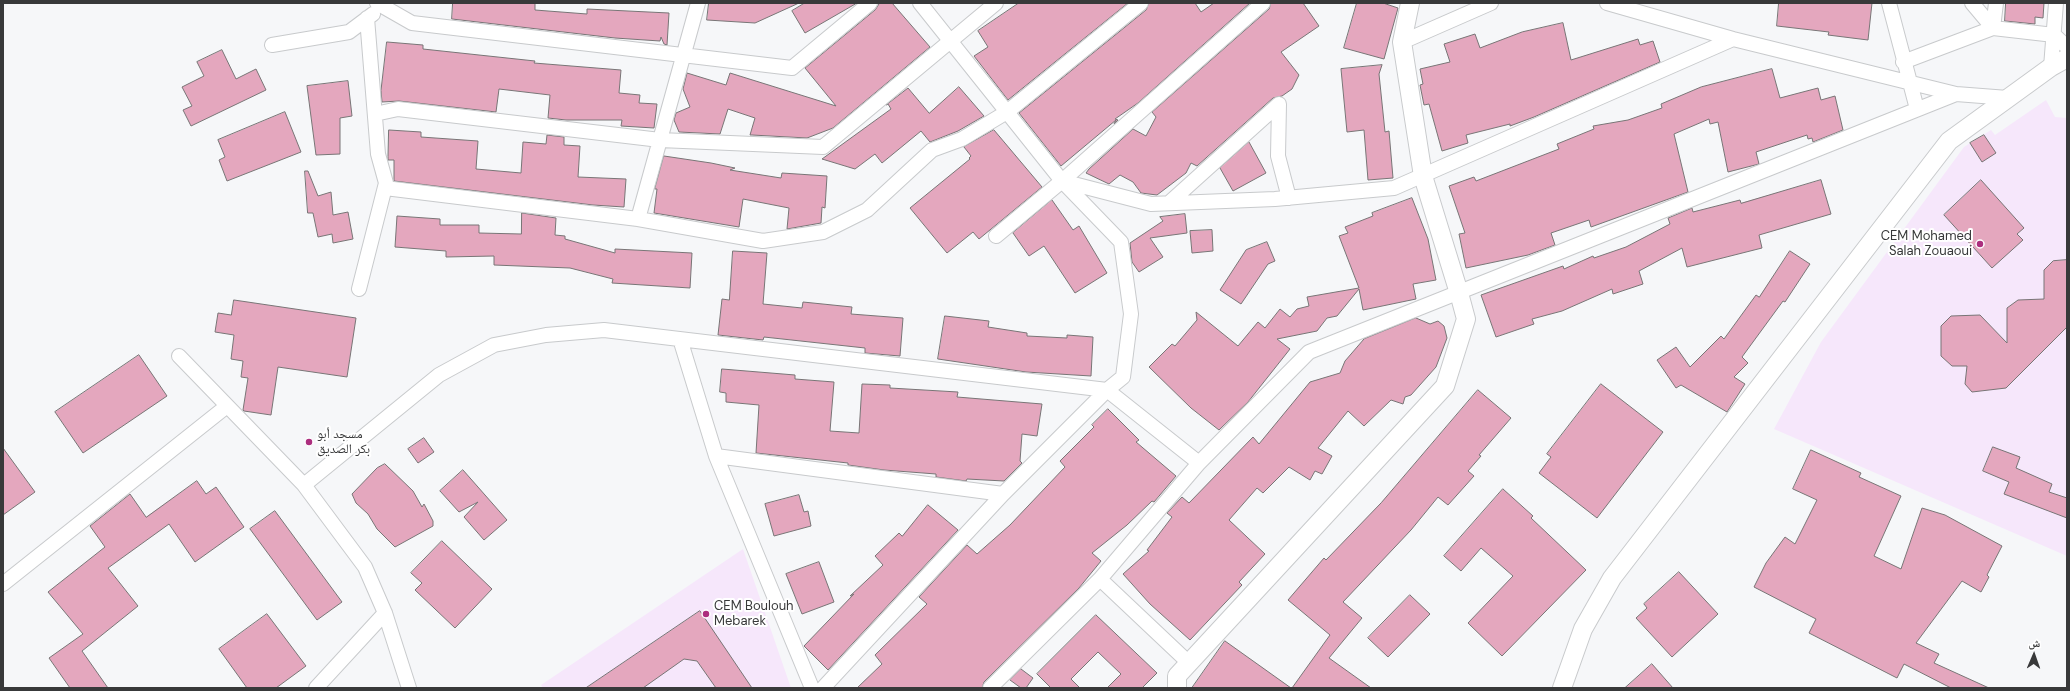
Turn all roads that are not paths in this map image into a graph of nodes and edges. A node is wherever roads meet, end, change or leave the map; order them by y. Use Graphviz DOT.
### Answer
graph roads {
  1 [pos="698,3"];
  2 [pos="870,3"];
  3 [pos="920,3"];
  4 [pos="996,3"];
  5 [pos="1141,3"];
  6 [pos="1263,3"];
  7 [pos="1410,3"];
  8 [pos="1491,3"];
  9 [pos="1607,3"];
  10 [pos="1889,3"];
  11 [pos="1972,3"];
  12 [pos="1996,3"];
  13 [pos="2056,3"];
  14 [pos="384,4"];
  15 [pos="367,18"];
  16 [pos="1993,28"];
  17 [pos="2054,35"];
  18 [pos="1733,39"];
  19 [pos="950,41"];
  20 [pos="1402,42"];
  21 [pos="272,45"];
  22 [pos="2067,47"];
  23 [pos="684,55"];
  24 [pos="2067,58"];
  25 [pos="1903,62"];
  26 [pos="2051,67"];
  27 [pos="1910,83"];
  28 [pos="1956,94"];
  29 [pos="2008,98"];
  30 [pos="1917,109"];
  31 [pos="1007,112"];
  32 [pos="375,114"];
  33 [pos="660,140"];
  34 [pos="1424,176"];
  35 [pos="1062,181"];
  36 [pos="385,188"];
  37 [pos="1289,198"];
  38 [pos="1169,203"];
  39 [pos="638,219"];
  40 [pos="996,236"];
  41 [pos="359,289"];
  42 [pos="1459,293"];
  43 [pos="680,339"];
  44 [pos="179,356"];
  45 [pos="1107,390"];
  46 [pos="228,406"];
  47 [pos="716,456"];
  48 [pos="1199,463"];
  49 [pos="304,485"];
  50 [pos="1003,494"];
  51 [pos="1100,579"];
  52 [pos="3,584"];
  53 [pos="385,613"];
  54 [pos="1189,663"];
  55 [pos="316,688"];
  56 [pos="409,688"];
  57 [pos="812,688"];
  58 [pos="824,688"];
  59 [pos="990,688"];
  60 [pos="1177,688"];
  61 [pos="1562,688"];
  1 -- 23 [label="street"];
  2 -- 23 [label="street"];
  3 -- 19 [label="street"];
  4 -- 19 [label="street"];
  5 -- 31 [label="street"];
  6 -- 35 [label="street"];
  7 -- 20 [label="street"];
  8 -- 20 [label="street"];
  9 -- 18 [label="street"];
  10 -- 25 [label="street"];
  11 -- 16 [label="street"];
  12 -- 16 [label="street"];
  13 -- 17 [label="street"];
  14 -- 15 [label="street"];
  14 -- 23 [label="street"];
  15 -- 21 [label="street"];
  15 -- 32 [label="street"];
  16 -- 17 [label="street"];
  16 -- 25 [label="street"];
  17 -- 22 [label="street"];
  17 -- 26 [label="street"];
  18 -- 27 [label="street"];
  18 -- 34 [label="street"];
  19 -- 31 [label="street"];
  19 -- 33 [label="street"];
  20 -- 34 [label="street"];
  23 -- 33 [label="street"];
  24 -- 26 [label="street"];
  25 -- 27 [label="street"];
  26 -- 29 [label="street"];
  27 -- 28 [label="street"];
  27 -- 30 [label="street"];
  28 -- 29 [label="street"];
  28 -- 30 [label="street"];
  29 -- 61 [label="street"];
  30 -- 42 [label="street"];
  31 -- 35 [label="street"];
  31 -- 39 [label="street"];
  32 -- 33 [label="street"];
  32 -- 36 [label="street"];
  33 -- 39 [label="street"];
  34 -- 37 [label="street"];
  34 -- 42 [label="street"];
  35 -- 38 [label="street"];
  35 -- 40 [label="street"];
  35 -- 45 [label="street"];
  36 -- 39 [label="street"];
  36 -- 41 [label="street"];
  37 -- 38 [label="street"];
  37 -- 38 [label="street"];
  42 -- 48 [label="street"];
  42 -- 54 [label="street"];
  43 -- 45 [label="street"];
  43 -- 47 [label="street"];
  43 -- 49 [label="street"];
  44 -- 46 [label="street"];
  45 -- 48 [label="street"];
  45 -- 50 [label="street"];
  46 -- 49 [label="street"];
  46 -- 52 [label="street"];
  47 -- 50 [label="street"];
  47 -- 57 [label="street"];
  48 -- 51 [label="street"];
  49 -- 53 [label="street"];
  50 -- 58 [label="street"];
  51 -- 54 [label="street"];
  51 -- 59 [label="street"];
  53 -- 55 [label="street"];
  53 -- 56 [label="street"];
  54 -- 60 [label="street"];
}
